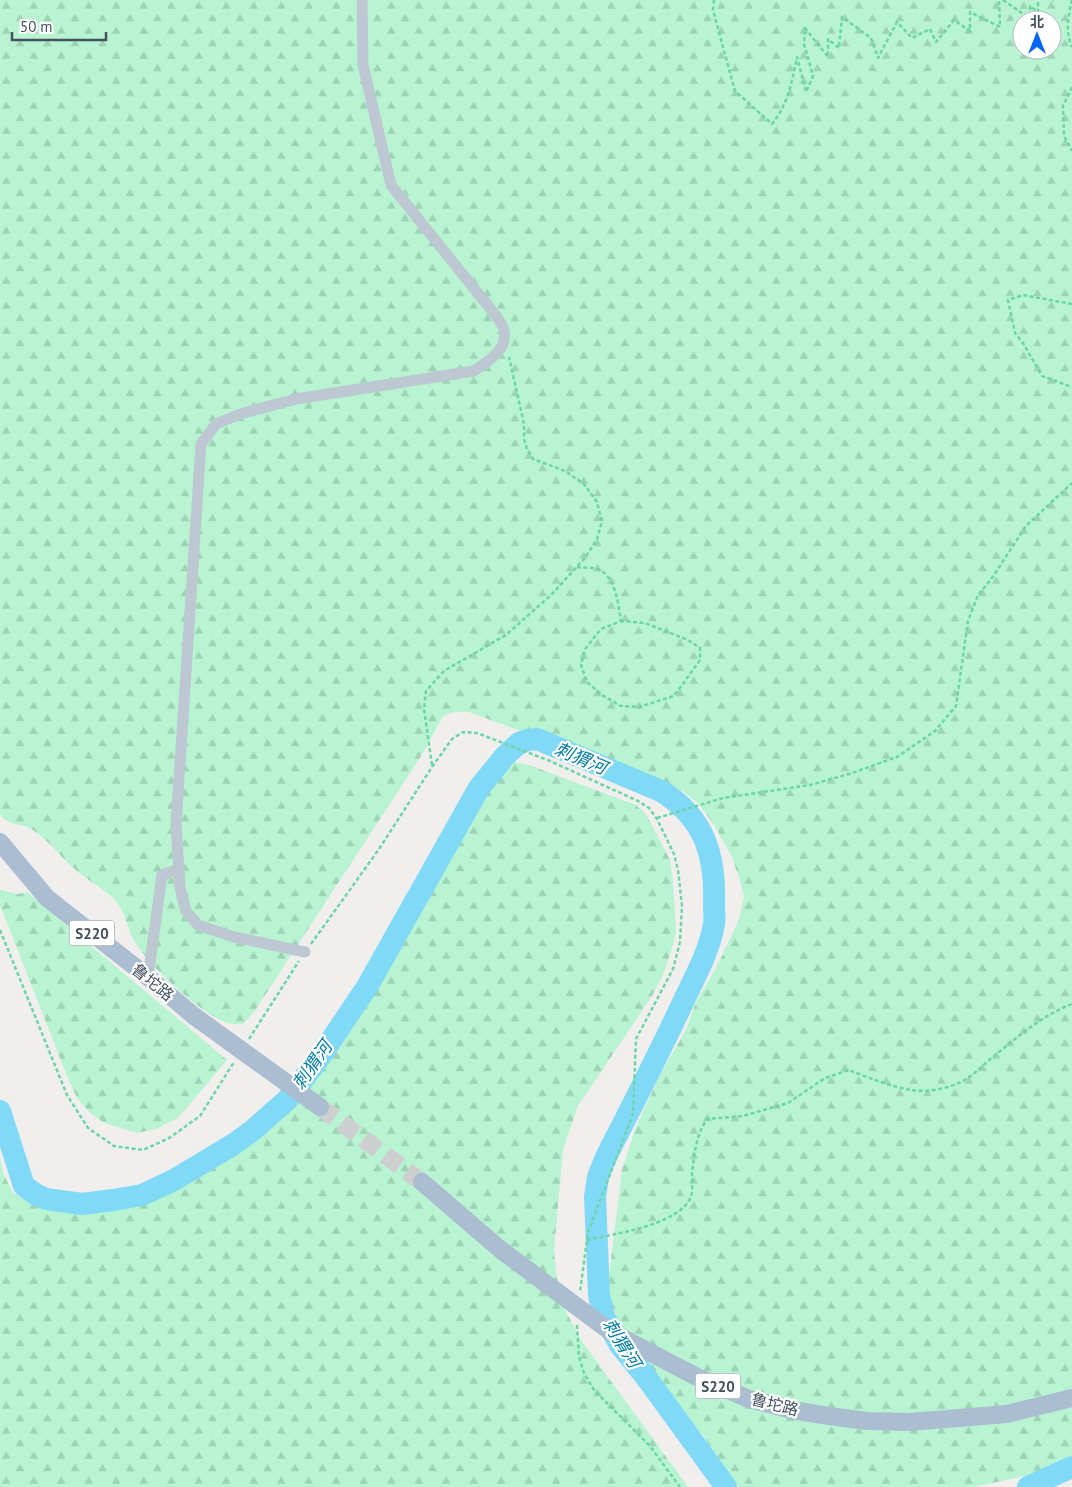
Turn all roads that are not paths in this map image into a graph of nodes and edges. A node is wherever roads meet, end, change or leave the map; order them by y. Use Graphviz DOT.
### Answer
graph roads {
  1 [pos="362,0"];
  2 [pos="0,842"];
  3 [pos="179,869"];
  4 [pos="305,952"];
  5 [pos="148,976"];
  6 [pos="320,1107"];
  7 [pos="422,1182"];
  8 [pos="1072,1398"];
  1 -- 3 [label="street"];
  2 -- 5 [label="main road, 鲁坨路 / S220"];
  3 -- 4 [label="street"];
  3 -- 5 [label="street"];
  5 -- 6 [label="main road, 鲁坨路 / S220, bridge"];
  7 -- 8 [label="main road, 鲁坨路 / S220, bridge"];
}
